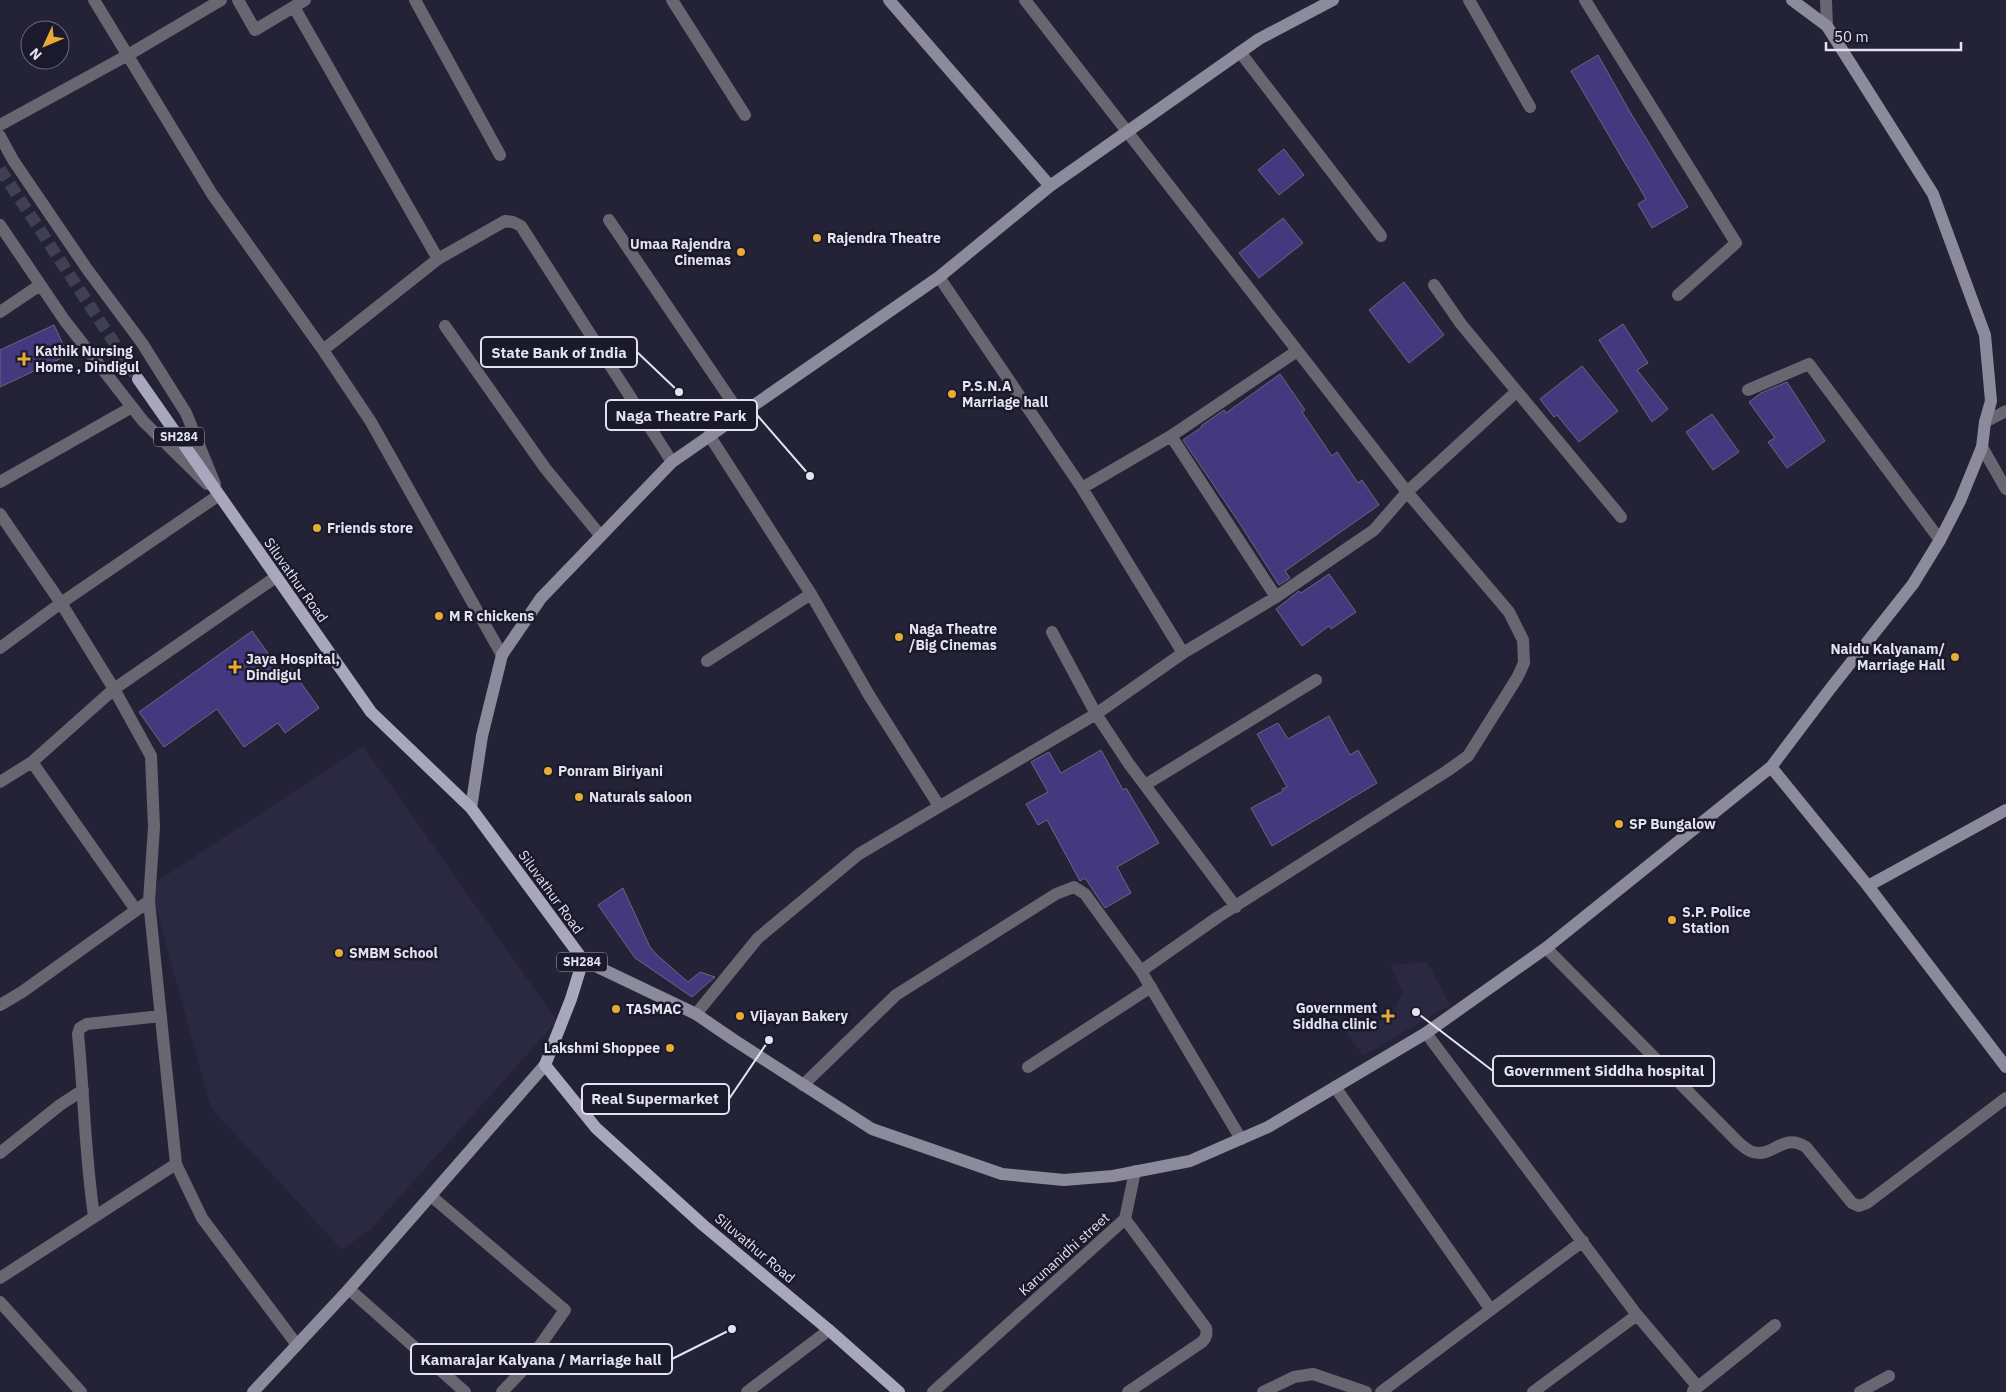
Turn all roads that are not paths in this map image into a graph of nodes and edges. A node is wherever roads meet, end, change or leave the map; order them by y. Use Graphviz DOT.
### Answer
graph roads {
  1 [pos="94,0"];
  2 [pos="221,0"];
  3 [pos="238,0"];
  4 [pos="305,0"];
  5 [pos="415,0"];
  6 [pos="672,0"];
  7 [pos="889,0"];
  8 [pos="1024,0"];
  9 [pos="1332,0"];
  10 [pos="1468,0"];
  11 [pos="1585,0"];
  12 [pos="1792,0"];
  13 [pos="1826,0"];
  14 [pos="294,7"];
  15 [pos="1826,26"];
  16 [pos="1240,52"];
  17 [pos="128,55"];
  18 [pos="1530,107"];
  19 [pos="745,115"];
  20 [pos="0,125"];
  21 [pos="1127,132"];
  22 [pos="0,136"];
  23 [pos="500,155"];
  24 [pos="1050,186"];
  25 [pos="609,220"];
  26 [pos="0,225"];
  27 [pos="1380,236"];
  28 [pos="438,259"];
  29 [pos="939,277"];
  30 [pos="40,285"];
  31 [pos="1434,285"];
  32 [pos="1678,294"];
  33 [pos="0,312"];
  34 [pos="445,326"];
  35 [pos="323,350"];
  36 [pos="1297,351"];
  37 [pos="138,379"];
  38 [pos="1748,390"];
  39 [pos="1516,392"];
  40 [pos="132,407"];
  41 [pos="2006,411"];
  42 [pos="741,415"];
  43 [pos="1986,422"];
  44 [pos="709,435"];
  45 [pos="1171,436"];
  46 [pos="1982,448"];
  47 [pos="672,462"];
  48 [pos="0,482"];
  49 [pos="1082,488"];
  50 [pos="2006,489"];
  51 [pos="1407,492"];
  52 [pos="219,495"];
  53 [pos="0,514"];
  54 [pos="1621,517"];
  55 [pos="600,535"];
  56 [pos="1940,540"];
  57 [pos="276,577"];
  58 [pos="811,594"];
  59 [pos="1276,597"];
  60 [pos="61,603"];
  61 [pos="1052,632"];
  62 [pos="0,648"];
  63 [pos="1183,653"];
  64 [pos="502,655"];
  65 [pos="708,661"];
  66 [pos="1316,680"];
  67 [pos="114,689"];
  68 [pos="1096,714"];
  69 [pos="32,762"];
  70 [pos="1771,767"];
  71 [pos="0,782"];
  72 [pos="1145,785"];
  73 [pos="939,806"];
  74 [pos="471,808"];
  75 [pos="2006,810"];
  76 [pos="1868,886"];
  77 [pos="149,902"];
  78 [pos="1236,907"];
  79 [pos="136,910"];
  80 [pos="1546,948"];
  81 [pos="583,960"];
  82 [pos="1141,970"];
  83 [pos="1151,987"];
  84 [pos="2,999"];
  85 [pos="696,1014"];
  86 [pos="161,1016"];
  87 [pos="1426,1033"];
  88 [pos="545,1065"];
  89 [pos="1028,1067"];
  90 [pos="2006,1067"];
  91 [pos="803,1084"];
  92 [pos="1335,1087"];
  93 [pos="84,1090"];
  94 [pos="2006,1098"];
  95 [pos="1241,1139"];
  96 [pos="0,1152"];
  97 [pos="176,1164"];
  98 [pos="1135,1171"];
  99 [pos="431,1196"];
  100 [pos="94,1216"];
  101 [pos="1125,1219"];
  102 [pos="1583,1241"];
  103 [pos="0,1278"];
  104 [pos="349,1289"];
  105 [pos="0,1302"];
  106 [pos="1492,1310"];
  107 [pos="1636,1315"];
  108 [pos="1775,1325"];
  109 [pos="829,1330"];
  110 [pos="297,1345"];
  111 [pos="1889,1376"];
  112 [pos="1695,1390"];
  113 [pos="81,1392"];
  114 [pos="253,1392"];
  115 [pos="465,1392"];
  116 [pos="502,1392"];
  117 [pos="748,1392"];
  118 [pos="899,1392"];
  119 [pos="933,1392"];
  120 [pos="1128,1392"];
  121 [pos="1263,1392"];
  122 [pos="1366,1392"];
  123 [pos="1382,1392"];
  124 [pos="1533,1392"];
  125 [pos="1860,1392"];
  1 -- 17 [label="street"];
  2 -- 17 [label="street"];
  3 -- 14 [label="street"];
  4 -- 14 [label="street"];
  5 -- 23 [label="street"];
  6 -- 19 [label="street"];
  7 -- 24 [label="street"];
  8 -- 21 [label="street"];
  9 -- 16 [label="street"];
  10 -- 18 [label="street"];
  11 -- 32 [label="street"];
  12 -- 15 [label="street"];
  13 -- 15 [label="street"];
  14 -- 28 [label="street"];
  15 -- 43 [label="street"];
  16 -- 21 [label="street"];
  16 -- 27 [label="street"];
  17 -- 20 [label="street"];
  17 -- 35 [label="street"];
  21 -- 24 [label="street"];
  21 -- 36 [label="street"];
  22 -- 52 [label="street"];
  24 -- 29 [label="street"];
  25 -- 42 [label="street"];
  26 -- 30 [label="street"];
  28 -- 35 [label="street"];
  28 -- 47 [label="street"];
  29 -- 42 [label="street"];
  29 -- 49 [label="street"];
  30 -- 33 [label="street"];
  30 -- 40 [label="street"];
  31 -- 39 [label="street"];
  34 -- 55 [label="street"];
  35 -- 64 [label="street"];
  36 -- 45 [label="street"];
  36 -- 51 [label="street"];
  37 -- 52 [label="main road, SH284"];
  38 -- 56 [label="street"];
  39 -- 51 [label="street"];
  39 -- 54 [label="street"];
  40 -- 48 [label="street"];
  40 -- 52 [label="street"];
  41 -- 43 [label="street"];
  42 -- 44 [label="street"];
  43 -- 46 [label="street"];
  44 -- 47 [label="street"];
  44 -- 58 [label="street"];
  45 -- 49 [label="street"];
  45 -- 59 [label="street"];
  46 -- 50 [label="street"];
  46 -- 56 [label="street"];
  47 -- 55 [label="street"];
  49 -- 63 [label="street"];
  51 -- 59 [label="street"];
  51 -- 78 [label="street"];
  52 -- 57 [label="main road, Siluvathur Road / SH284"];
  52 -- 60 [label="street"];
  53 -- 60 [label="street"];
  55 -- 64 [label="street"];
  56 -- 70 [label="street"];
  57 -- 67 [label="street"];
  57 -- 74 [label="main road, Siluvathur Road / SH284"];
  58 -- 65 [label="street"];
  58 -- 73 [label="street"];
  59 -- 63 [label="street"];
  60 -- 62 [label="street"];
  60 -- 67 [label="street"];
  61 -- 68 [label="street"];
  63 -- 68 [label="street"];
  64 -- 74 [label="street"];
  66 -- 72 [label="street"];
  67 -- 69 [label="street"];
  67 -- 77 [label="street"];
  68 -- 72 [label="street"];
  68 -- 73 [label="street"];
  69 -- 71 [label="street"];
  69 -- 79 [label="street"];
  70 -- 76 [label="street"];
  70 -- 80 [label="street"];
  72 -- 78 [label="street"];
  73 -- 85 [label="street"];
  74 -- 81 [label="main road, Siluvathur Road / SH284"];
  75 -- 76 [label="street"];
  76 -- 90 [label="street"];
  77 -- 79 [label="street"];
  77 -- 86 [label="street"];
  78 -- 82 [label="street"];
  79 -- 84 [label="street"];
  80 -- 87 [label="street"];
  80 -- 94 [label="street"];
  81 -- 85 [label="street"];
  81 -- 88 [label="main road, SH284"];
  82 -- 83 [label="street"];
  82 -- 91 [label="street"];
  83 -- 89 [label="street"];
  83 -- 95 [label="street"];
  85 -- 91 [label="street"];
  86 -- 93 [label="street"];
  86 -- 97 [label="street"];
  87 -- 92 [label="street"];
  87 -- 102 [label="street"];
  88 -- 99 [label="street"];
  88 -- 109 [label="main road, Siluvathur Road"];
  91 -- 98 [label="street"];
  92 -- 95 [label="street"];
  92 -- 106 [label="street"];
  93 -- 96 [label="street"];
  93 -- 100 [label="street"];
  95 -- 98 [label="street"];
  97 -- 100 [label="street"];
  97 -- 110 [label="street"];
  98 -- 101 [label="street"];
  99 -- 104 [label="street"];
  99 -- 116 [label="street"];
  100 -- 103 [label="street"];
  101 -- 119 [label="street, Karunanidhi street"];
  101 -- 120 [label="street, Karunanidhi street"];
  102 -- 106 [label="street"];
  102 -- 107 [label="street"];
  104 -- 110 [label="street"];
  104 -- 115 [label="street"];
  105 -- 113 [label="street"];
  106 -- 123 [label="street"];
  107 -- 112 [label="street"];
  107 -- 124 [label="street"];
  108 -- 112 [label="street"];
  109 -- 117 [label="street"];
  109 -- 118 [label="main road, Siluvathur Road"];
  110 -- 114 [label="street"];
  111 -- 125 [label="street"];
  121 -- 122 [label="street"];
}
